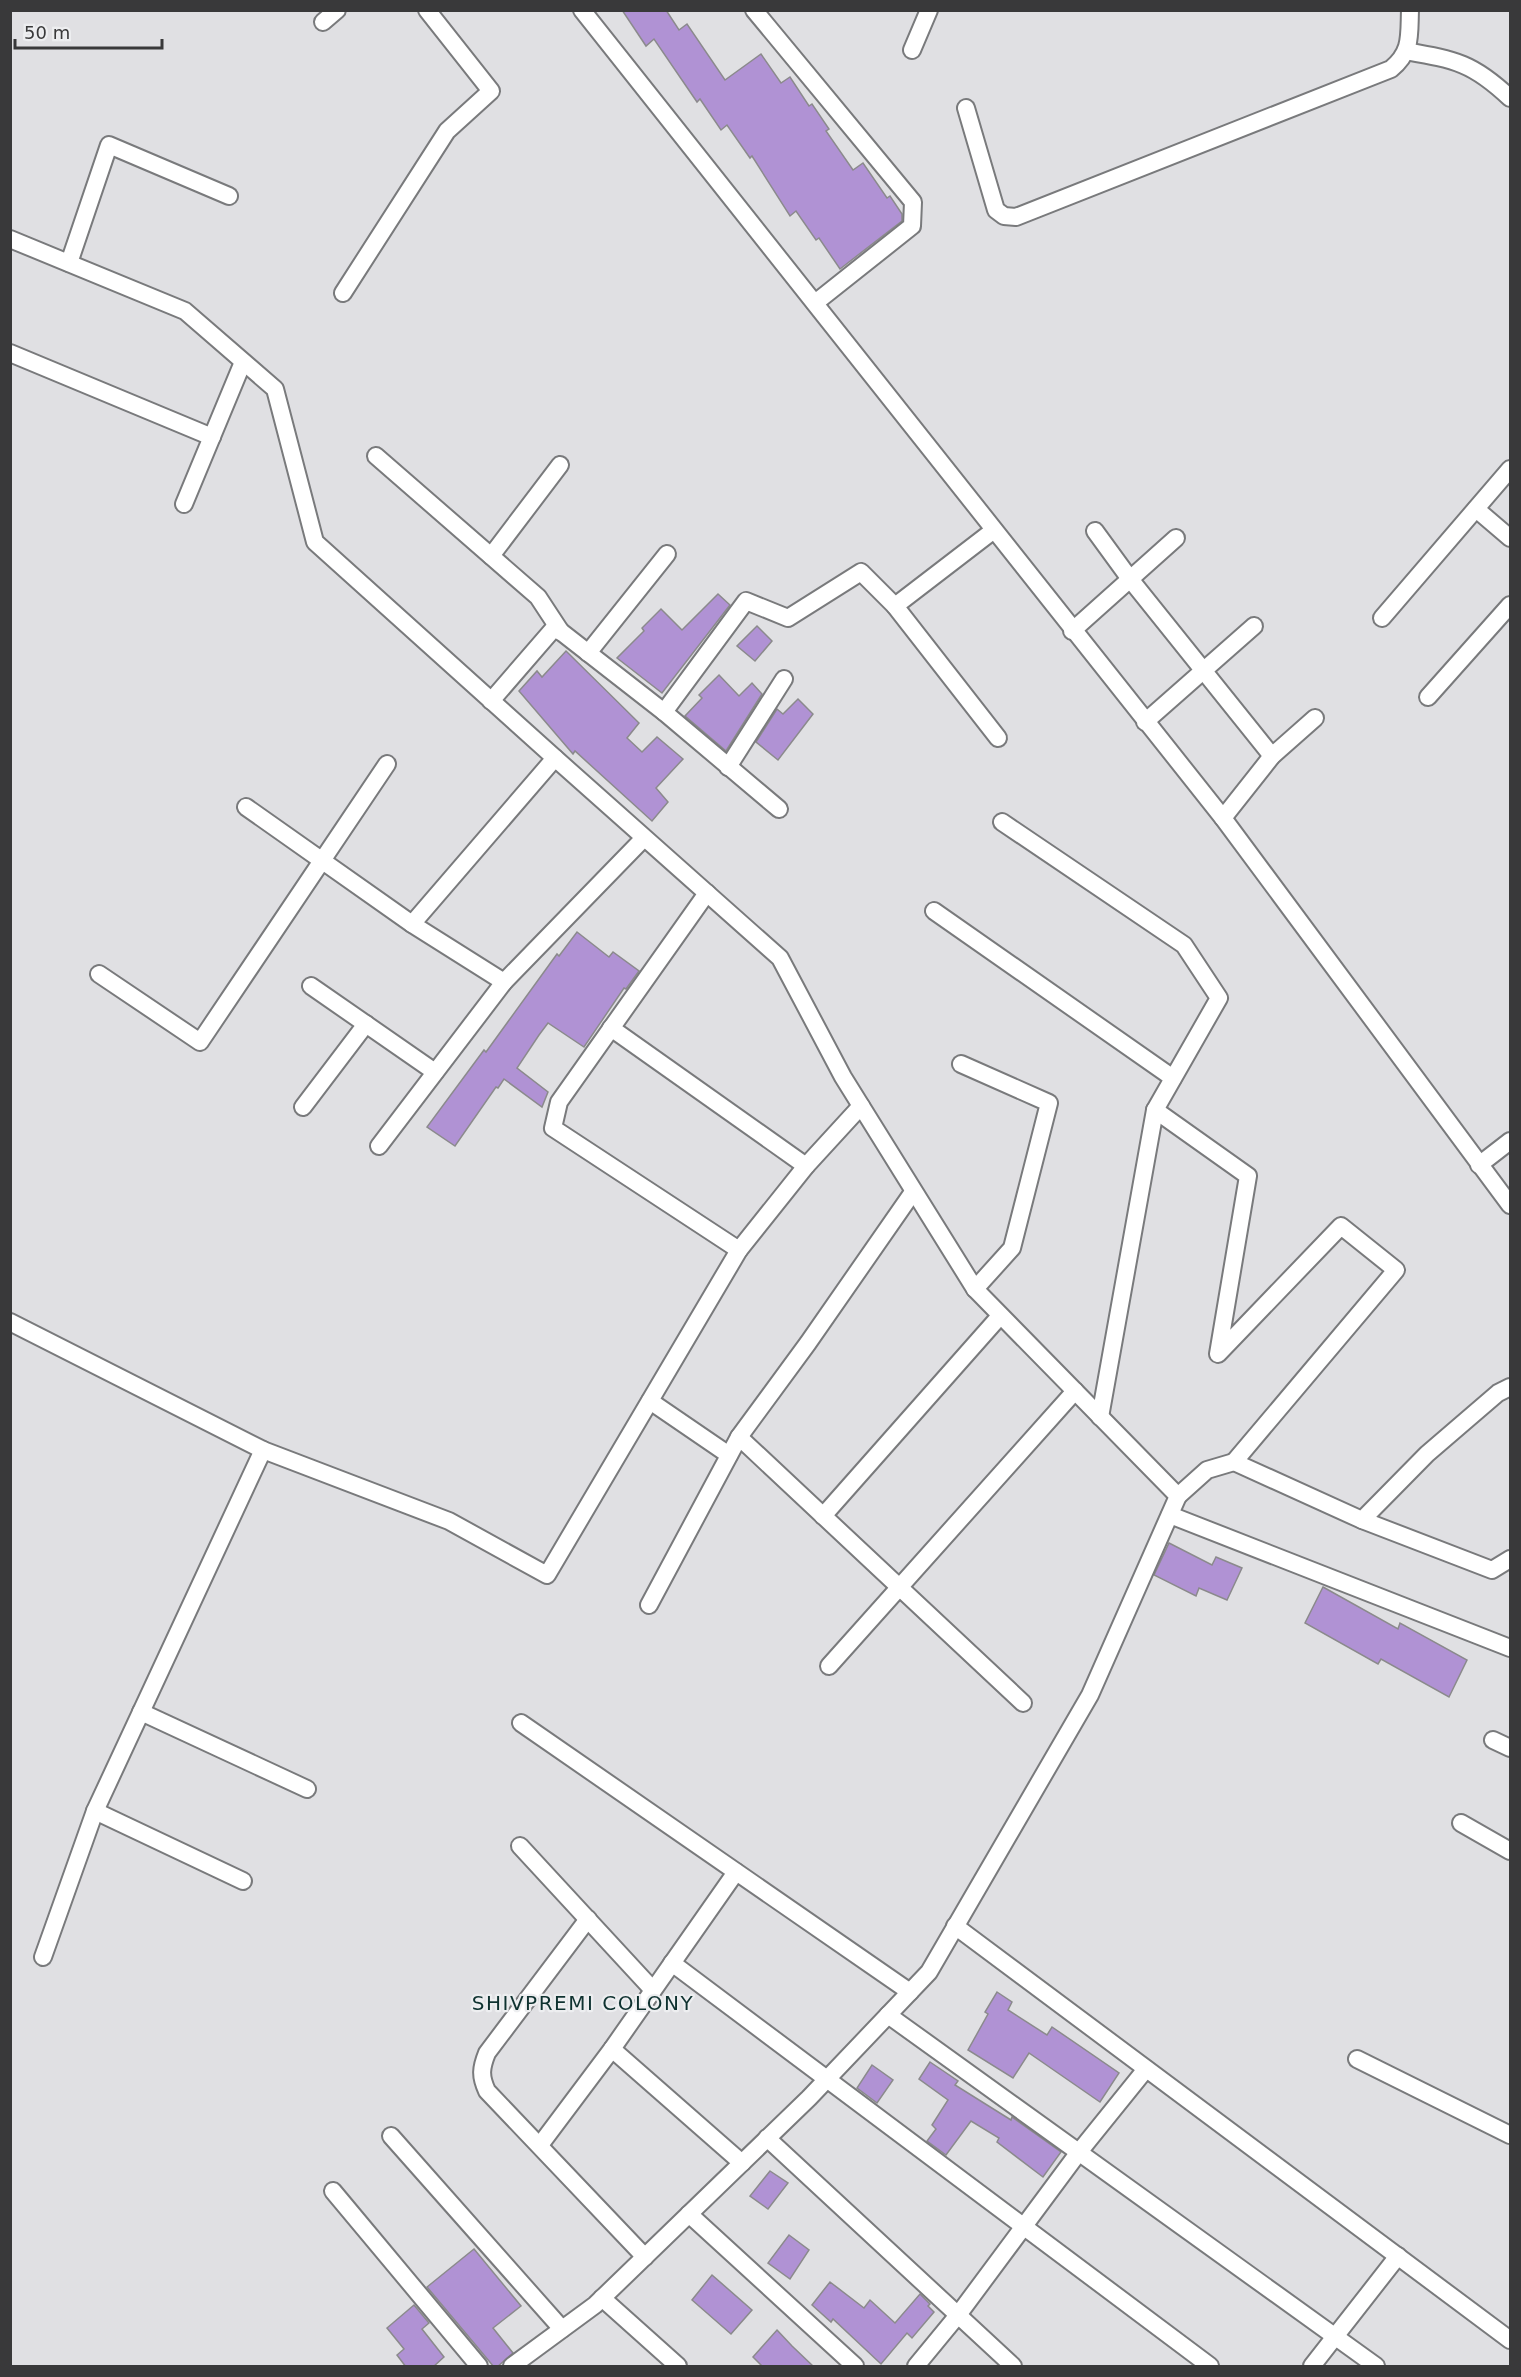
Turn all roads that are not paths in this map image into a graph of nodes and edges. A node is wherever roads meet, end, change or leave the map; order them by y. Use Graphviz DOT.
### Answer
graph roads {
  1 [pos="337,10"];
  2 [pos="427,10"];
  3 [pos="582,10"];
  4 [pos="754,10"];
  5 [pos="929,10"];
  6 [pos="1410,10"];
  7 [pos="323,22"];
  8 [pos="912,50"];
  9 [pos="1406,51"];
  10 [pos="1510,98"];
  11 [pos="966,108"];
  12 [pos="229,196"];
  13 [pos="10,239"];
  14 [pos="69,263"];
  15 [pos="344,293"];
  16 [pos="815,303"];
  17 [pos="10,353"];
  18 [pos="243,362"];
  19 [pos="212,437"];
  20 [pos="376,456"];
  21 [pos="560,465"];
  22 [pos="1510,469"];
  23 [pos="184,504"];
  24 [pos="1476,509"];
  25 [pos="994,530"];
  26 [pos="1095,531"];
  27 [pos="1176,538"];
  28 [pos="1510,538"];
  29 [pos="667,554"];
  30 [pos="491,556"];
  31 [pos="1130,579"];
  32 [pos="1510,605"];
  33 [pos="896,606"];
  34 [pos="1382,618"];
  35 [pos="1254,626"];
  36 [pos="1072,631"];
  37 [pos="561,632"];
  38 [pos="588,653"];
  39 [pos="1204,671"];
  40 [pos="784,679"];
  41 [pos="1428,696"];
  42 [pos="491,701"];
  43 [pos="664,712"];
  44 [pos="1315,718"];
  45 [pos="1145,722"];
  46 [pos="998,738"];
  47 [pos="1272,756"];
  48 [pos="555,758"];
  49 [pos="387,764"];
  50 [pos="728,766"];
  51 [pos="246,807"];
  52 [pos="779,809"];
  53 [pos="1223,818"];
  54 [pos="1002,822"];
  55 [pos="644,838"];
  56 [pos="322,860"];
  57 [pos="707,893"];
  58 [pos="934,911"];
  59 [pos="412,924"];
  60 [pos="99,974"];
  61 [pos="504,982"];
  62 [pos="311,986"];
  63 [pos="366,1024"];
  64 [pos="612,1028"];
  65 [pos="961,1064"];
  66 [pos="435,1072"];
  67 [pos="1173,1078"];
  68 [pos="861,1106"];
  69 [pos="303,1107"];
  70 [pos="1155,1110"];
  71 [pos="1510,1141"];
  72 [pos="379,1146"];
  73 [pos="1479,1165"];
  74 [pos="806,1166"];
  75 [pos="913,1192"];
  76 [pos="1510,1205"];
  77 [pos="739,1250"];
  78 [pos="975,1289"];
  79 [pos="1000,1316"];
  80 [pos="10,1322"];
  81 [pos="1510,1387"];
  82 [pos="1075,1391"];
  83 [pos="650,1401"];
  84 [pos="1100,1417"];
  85 [pos="739,1437"];
  86 [pos="262,1450"];
  87 [pos="729,1455"];
  88 [pos="1234,1462"];
  89 [pos="1178,1496"];
  90 [pos="1170,1515"];
  91 [pos="823,1516"];
  92 [pos="1362,1520"];
  93 [pos="1510,1558"];
  94 [pos="900,1587"];
  95 [pos="649,1605"];
  96 [pos="1510,1648"];
  97 [pos="829,1666"];
  98 [pos="1023,1703"];
  99 [pos="141,1712"];
  100 [pos="521,1723"];
  101 [pos="1493,1740"];
  102 [pos="1510,1748"];
  103 [pos="307,1789"];
  104 [pos="95,1811"];
  105 [pos="1461,1823"];
  106 [pos="520,1846"];
  107 [pos="1510,1851"];
  108 [pos="736,1872"];
  109 [pos="243,1881"];
  110 [pos="588,1919"];
  111 [pos="956,1926"];
  112 [pos="43,1957"];
  113 [pos="672,1964"];
  114 [pos="653,1990"];
  115 [pos="909,1992"];
  116 [pos="888,2015"];
  117 [pos="612,2049"];
  118 [pos="1357,2059"];
  119 [pos="1146,2068"];
  120 [pos="827,2079"];
  121 [pos="1510,2135"];
  122 [pos="391,2136"];
  123 [pos="767,2138"];
  124 [pos="540,2145"];
  125 [pos="1079,2152"];
  126 [pos="742,2163"];
  127 [pos="333,2191"];
  128 [pos="689,2214"];
  129 [pos="1024,2227"];
  130 [pos="1398,2256"];
  131 [pos="645,2257"];
  132 [pos="602,2298"];
  133 [pos="958,2315"];
  134 [pos="562,2329"];
  135 [pos="1335,2337"];
  136 [pos="1510,2340"];
  137 [pos="1200,2364"];
  138 [pos="479,2367"];
  139 [pos="512,2367"];
  140 [pos="678,2367"];
  141 [pos="855,2367"];
  142 [pos="916,2367"];
  143 [pos="1014,2367"];
  144 [pos="1312,2367"];
  145 [pos="1376,2367"];
  1 -- 7 [label="street"];
  2 -- 15 [label="street"];
  3 -- 16 [label="street"];
  4 -- 16 [label="street"];
  5 -- 8 [label="street"];
  6 -- 9 [label="street"];
  9 -- 10 [label="street"];
  9 -- 11 [label="street"];
  12 -- 14 [label="street"];
  13 -- 14 [label="street"];
  14 -- 18 [label="street"];
  16 -- 25 [label="street"];
  17 -- 19 [label="street"];
  18 -- 19 [label="street"];
  18 -- 42 [label="street"];
  19 -- 23 [label="street"];
  20 -- 30 [label="street"];
  21 -- 30 [label="street"];
  22 -- 24 [label="street"];
  24 -- 28 [label="street"];
  24 -- 34 [label="street"];
  25 -- 33 [label="street"];
  25 -- 36 [label="street"];
  26 -- 31 [label="street"];
  27 -- 31 [label="street"];
  29 -- 38 [label="street"];
  30 -- 37 [label="street"];
  31 -- 36 [label="street"];
  31 -- 39 [label="street"];
  32 -- 41 [label="street"];
  33 -- 43 [label="street"];
  33 -- 46 [label="street"];
  35 -- 39 [label="street"];
  36 -- 45 [label="street"];
  37 -- 38 [label="street"];
  37 -- 42 [label="street"];
  38 -- 43 [label="street"];
  39 -- 45 [label="street"];
  39 -- 47 [label="street"];
  40 -- 50 [label="street"];
  42 -- 48 [label="street"];
  43 -- 50 [label="street"];
  44 -- 47 [label="street"];
  45 -- 53 [label="street"];
  47 -- 53 [label="street"];
  48 -- 55 [label="street"];
  48 -- 59 [label="street"];
  49 -- 56 [label="street"];
  50 -- 52 [label="street"];
  51 -- 56 [label="street"];
  53 -- 73 [label="street"];
  54 -- 67 [label="street"];
  55 -- 57 [label="street"];
  55 -- 61 [label="street"];
  56 -- 59 [label="street"];
  56 -- 60 [label="street"];
  57 -- 64 [label="street"];
  57 -- 68 [label="street"];
  58 -- 67 [label="street"];
  59 -- 61 [label="street"];
  61 -- 66 [label="street"];
  62 -- 63 [label="street"];
  63 -- 66 [label="street"];
  63 -- 69 [label="street"];
  64 -- 74 [label="street"];
  64 -- 77 [label="street"];
  65 -- 78 [label="street"];
  66 -- 72 [label="street"];
  67 -- 70 [label="street"];
  68 -- 74 [label="street"];
  68 -- 75 [label="street"];
  70 -- 84 [label="street"];
  70 -- 88 [label="street"];
  71 -- 73 [label="street"];
  73 -- 76 [label="street"];
  74 -- 77 [label="street"];
  75 -- 78 [label="street"];
  75 -- 85 [label="street"];
  77 -- 83 [label="street"];
  78 -- 79 [label="street"];
  79 -- 82 [label="street"];
  79 -- 91 [label="street"];
  80 -- 86 [label="street"];
  81 -- 92 [label="street"];
  82 -- 84 [label="street"];
  82 -- 94 [label="street"];
  83 -- 86 [label="street"];
  83 -- 87 [label="street"];
  84 -- 89 [label="street"];
  85 -- 87 [label="street"];
  85 -- 91 [label="street"];
  86 -- 99 [label="street"];
  87 -- 95 [label="street"];
  88 -- 89 [label="street"];
  88 -- 92 [label="street"];
  89 -- 90 [label="street"];
  90 -- 96 [label="street"];
  90 -- 111 [label="street"];
  91 -- 94 [label="street"];
  92 -- 93 [label="street"];
  94 -- 97 [label="street"];
  94 -- 98 [label="street"];
  99 -- 103 [label="street"];
  99 -- 104 [label="street"];
  100 -- 108 [label="street"];
  101 -- 102 [label="street"];
  104 -- 109 [label="street"];
  104 -- 112 [label="street"];
  105 -- 107 [label="street"];
  106 -- 110 [label="street"];
  108 -- 113 [label="street"];
  108 -- 115 [label="street"];
  110 -- 114 [label="street"];
  110 -- 124 [label="street"];
  111 -- 115 [label="street"];
  111 -- 119 [label="street"];
  113 -- 114 [label="street"];
  113 -- 120 [label="street"];
  114 -- 117 [label="street"];
  115 -- 116 [label="street"];
  116 -- 120 [label="street"];
  116 -- 125 [label="street"];
  117 -- 124 [label="street"];
  117 -- 126 [label="street"];
  118 -- 121 [label="street"];
  119 -- 125 [label="street"];
  119 -- 130 [label="street"];
  120 -- 123 [label="street"];
  120 -- 129 [label="street"];
  122 -- 134 [label="street"];
  123 -- 126 [label="street"];
  123 -- 133 [label="street"];
  124 -- 131 [label="street"];
  125 -- 129 [label="street"];
  125 -- 135 [label="street"];
  126 -- 128 [label="street"];
  127 -- 138 [label="street"];
  128 -- 131 [label="street"];
  128 -- 141 [label="street"];
  129 -- 133 [label="street"];
  129 -- 137 [label="street"];
  130 -- 135 [label="street"];
  130 -- 136 [label="street"];
  131 -- 132 [label="street"];
  132 -- 134 [label="street"];
  132 -- 140 [label="street"];
  133 -- 142 [label="street"];
  133 -- 143 [label="street"];
  134 -- 139 [label="street"];
  135 -- 144 [label="street"];
  135 -- 145 [label="street"];
}
